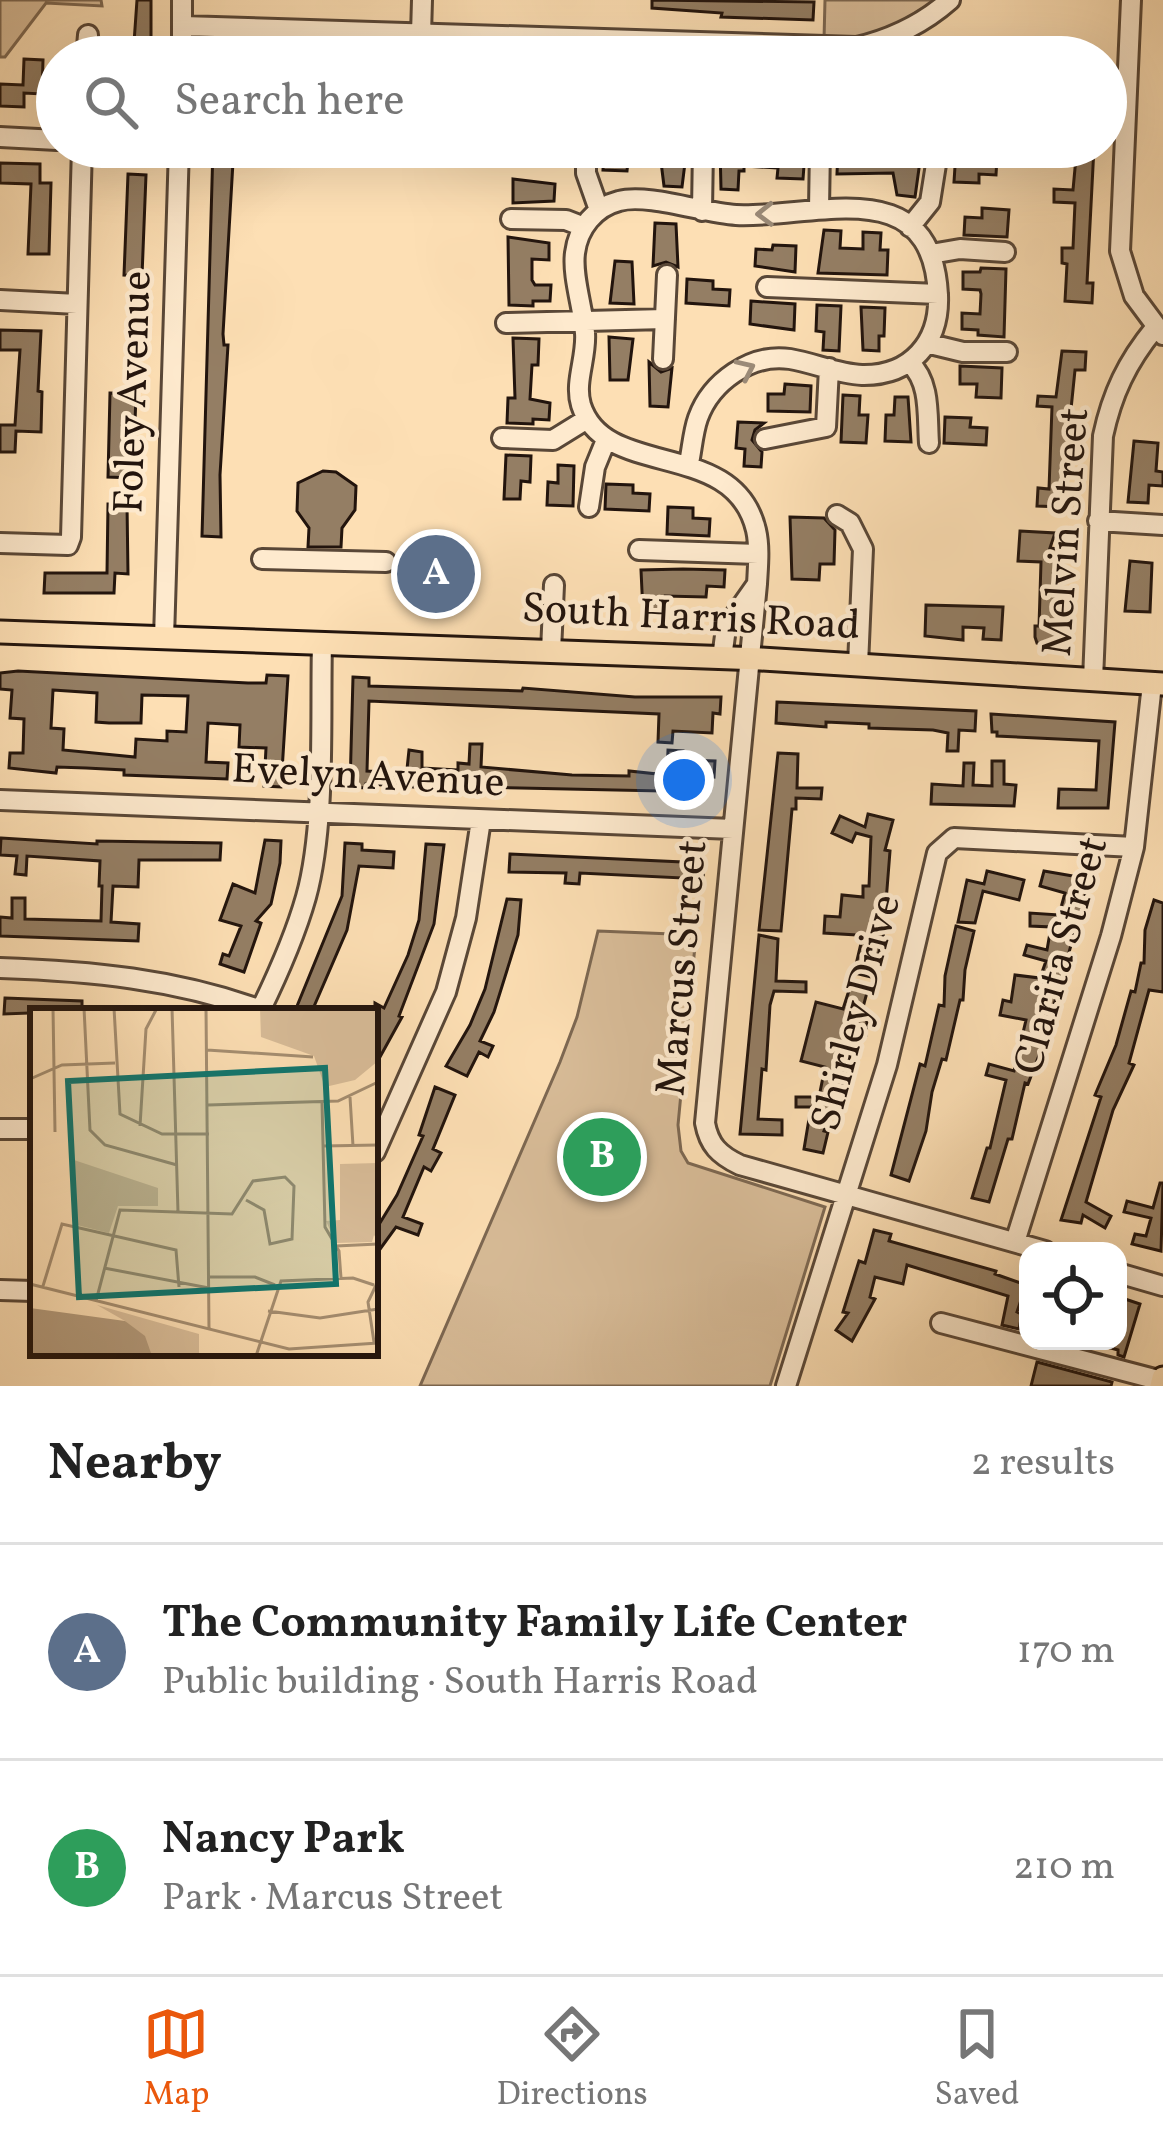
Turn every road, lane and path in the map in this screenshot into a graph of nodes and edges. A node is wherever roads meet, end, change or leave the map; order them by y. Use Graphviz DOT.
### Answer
graph roads {
  1 [pos="182,0"];
  2 [pos="422,0"];
  3 [pos="950,0"];
  4 [pos="1131,0"];
  5 [pos="933,15"];
  6 [pos="183,26"];
  7 [pos="946,33"];
  8 [pos="422,34"];
  9 [pos="183,36"];
  10 [pos="489,36"];
  11 [pos="883,36"];
  12 [pos="1127,91"];
  13 [pos="0,137"];
  14 [pos="36,139"];
  15 [pos="81,168"];
  16 [pos="178,168"];
  17 [pos="586,168"];
  18 [pos="703,168"];
  19 [pos="820,168"];
  20 [pos="936,168"];
  21 [pos="1124,168"];
  22 [pos="819,209"];
  23 [pos="599,210"];
  24 [pos="702,211"];
  25 [pos="511,219"];
  26 [pos="910,226"];
  27 [pos="584,227"];
  28 [pos="1005,252"];
  29 [pos="931,254"];
  30 [pos="667,275"];
  31 [pos="767,287"];
  32 [pos="938,294"];
  33 [pos="0,300"];
  34 [pos="77,304"];
  35 [pos="583,319"];
  36 [pos="665,320"];
  37 [pos="506,323"];
  38 [pos="1159,332"];
  39 [pos="930,344"];
  40 [pos="1006,352"];
  41 [pos="663,359"];
  42 [pos="910,363"];
  43 [pos="829,368"];
  44 [pos="587,419"];
  45 [pos="502,438"];
  46 [pos="765,439"];
  47 [pos="606,440"];
  48 [pos="929,443"];
  49 [pos="689,463"];
  50 [pos="589,507"];
  51 [pos="837,515"];
  52 [pos="1098,521"];
  53 [pos="1163,525"];
  54 [pos="0,543"];
  55 [pos="639,550"];
  56 [pos="758,554"];
  57 [pos="262,559"];
  58 [pos="386,562"];
  59 [pos="758,584"];
  60 [pos="554,585"];
  61 [pos="0,632"];
  62 [pos="164,638"];
  63 [pos="322,643"];
  64 [pos="551,651"];
  65 [pos="722,658"];
  66 [pos="749,659"];
  67 [pos="858,665"];
  68 [pos="1093,680"];
  69 [pos="1158,684"];
  70 [pos="0,800"];
  71 [pos="316,811"];
  72 [pos="481,820"];
  73 [pos="733,829"];
  74 [pos="1134,847"];
  75 [pos="0,968"];
  76 [pos="255,1008"];
  77 [pos="262,1008"];
  78 [pos="0,1129"];
  79 [pos="30,1130"];
  80 [pos="378,1145"];
  81 [pos="846,1195"];
  82 [pos="1015,1242"];
  83 [pos="1019,1243"];
  84 [pos="1127,1276"];
  85 [pos="1163,1286"];
  86 [pos="0,1290"];
  87 [pos="30,1291"];
  88 [pos="941,1324"];
  89 [pos="1125,1380"];
  90 [pos="1162,1382"];
  91 [pos="786,1386"];
  1 -- 6 [label="street"];
  2 -- 8 [label="street"];
  3 -- 5 [label="street"];
  4 -- 12 [label="street"];
  5 -- 7 [label="street"];
  5 -- 11 [label="street"];
  6 -- 8 [label="street"];
  6 -- 9 [label="street"];
  8 -- 10 [label="street"];
  13 -- 14 [label="street"];
  15 -- 34 [label="street"];
  16 -- 62 [label="street, Foley Avenue"];
  17 -- 23 [label="street"];
  18 -- 24 [label="street"];
  19 -- 22 [label="street"];
  20 -- 26 [label="street"];
  21 -- 38 [label="street"];
  22 -- 24 [label="street, one-way"];
  22 -- 26 [label="street"];
  23 -- 24 [label="street"];
  23 -- 27 [label="street"];
  25 -- 27 [label="street"];
  26 -- 29 [label="street"];
  27 -- 35 [label="street"];
  28 -- 29 [label="street"];
  29 -- 32 [label="street"];
  30 -- 36 [label="street"];
  31 -- 32 [label="street"];
  32 -- 39 [label="street"];
  33 -- 34 [label="street"];
  34 -- 54 [label="street"];
  35 -- 36 [label="street"];
  35 -- 37 [label="street"];
  35 -- 44 [label="street"];
  36 -- 41 [label="street"];
  38 -- 52 [label="street, Melvin Street"];
  39 -- 40 [label="street"];
  39 -- 42 [label="street"];
  42 -- 43 [label="street"];
  42 -- 48 [label="street"];
  43 -- 46 [label="street"];
  49 -- 43 [label="street, one-way"];
  44 -- 45 [label="street"];
  44 -- 47 [label="street"];
  47 -- 49 [label="street"];
  47 -- 50 [label="street"];
  49 -- 56 [label="street, Marcus Street"];
  51 -- 67 [label="street"];
  52 -- 53 [label="street"];
  52 -- 68 [label="street, Melvin Street"];
  55 -- 56 [label="street"];
  56 -- 59 [label="street, Marcus Street"];
  57 -- 58 [label="street"];
  59 -- 65 [label="street"];
  59 -- 66 [label="street, Marcus Street"];
  60 -- 64 [label="street"];
  61 -- 62 [label="main road, South Harris Road"];
  62 -- 63 [label="main road, South Harris Road"];
  63 -- 64 [label="main road, South Harris Road"];
  63 -- 71 [label="street"];
  64 -- 65 [label="main road, South Harris Road"];
  65 -- 66 [label="main road, South Harris Road"];
  66 -- 67 [label="main road, South Harris Road"];
  66 -- 73 [label="street, Marcus Street"];
  67 -- 68 [label="main road, South Harris Road"];
  68 -- 69 [label="main road, South Harris Road"];
  69 -- 74 [label="street, Clarita Street"];
  70 -- 71 [label="street, Evelyn Avenue"];
  71 -- 72 [label="street, Evelyn Avenue"];
  71 -- 77 [label="street"];
  72 -- 73 [label="street, Evelyn Avenue"];
  72 -- 80 [label="street"];
  73 -- 81 [label="street, Marcus Street"];
  74 -- 81 [label="street, Shirley Drive"];
  74 -- 82 [label="street, Clarita Street"];
  75 -- 76 [label="street"];
  78 -- 79 [label="street"];
  81 -- 82 [label="street"];
  81 -- 91 [label="street, Shirley Drive"];
  82 -- 83 [label="street"];
  84 -- 85 [label="street"];
  86 -- 87 [label="street"];
  88 -- 89 [label="street"];
  89 -- 90 [label="street"];
}
